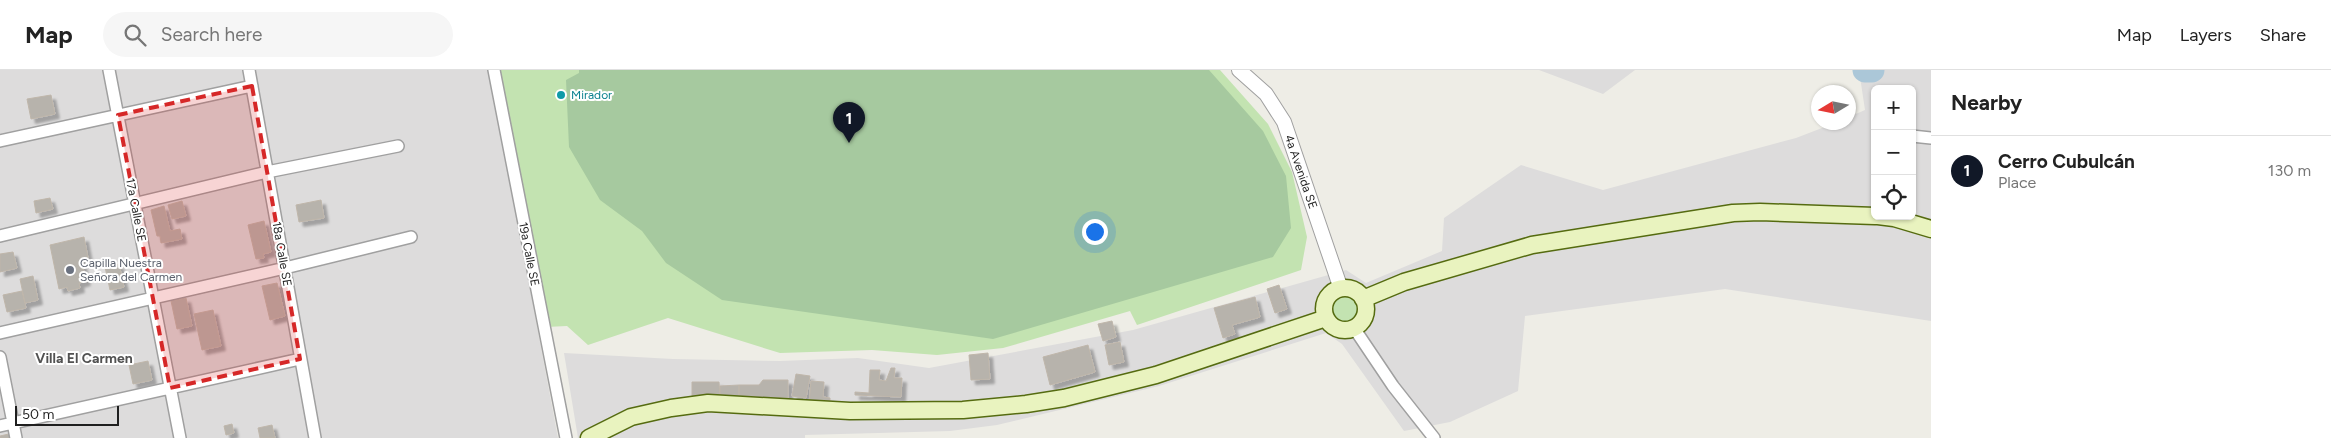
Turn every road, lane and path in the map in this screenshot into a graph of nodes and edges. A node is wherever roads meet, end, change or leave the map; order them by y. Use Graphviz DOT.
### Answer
graph roads {
  1 [pos="109,70"];
  2 [pos="249,70"];
  3 [pos="494,70"];
  4 [pos="1239,70"];
  5 [pos="252,86"];
  6 [pos="118,115"];
  7 [pos="1916,136"];
  8 [pos="1931,138"];
  9 [pos="0,141"];
  10 [pos="398,146"];
  11 [pos="267,172"];
  12 [pos="135,204"];
  13 [pos="1871,216"];
  14 [pos="1896,220"];
  15 [pos="1931,229"];
  16 [pos="0,236"];
  17 [pos="411,236"];
  18 [pos="285,268"];
  19 [pos="1341,289"];
  20 [pos="153,298"];
  21 [pos="1363,299"];
  22 [pos="1326,318"];
  23 [pos="1354,328"];
  24 [pos="0,333"];
  25 [pos="0,357"];
  26 [pos="300,359"];
  27 [pos="170,388"];
  28 [pos="13,423"];
  29 [pos="0,426"];
  30 [pos="16,438"];
  31 [pos="180,438"];
  32 [pos="315,438"];
  33 [pos="566,438"];
  34 [pos="589,438"];
  35 [pos="1434,438"];
  1 -- 6 [label="street, 17a Calle SE"];
  2 -- 5 [label="street, 18a Calle SE"];
  3 -- 33 [label="street, 19a Calle SE"];
  4 -- 19 [label="street, 4a Avenida SE"];
  5 -- 6 [label="street"];
  5 -- 11 [label="street, 18a Calle SE"];
  6 -- 9 [label="street"];
  6 -- 12 [label="street, 17a Calle SE"];
  7 -- 8 [label="street"];
  10 -- 11 [label="street"];
  11 -- 12 [label="street"];
  11 -- 18 [label="street, 18a Calle SE"];
  12 -- 16 [label="street"];
  12 -- 20 [label="street, 17a Calle SE"];
  13 -- 21 [label="main road"];
  14 -- 15 [label="main road"];
  17 -- 18 [label="street"];
  18 -- 20 [label="street"];
  18 -- 26 [label="street, 18a Calle SE"];
  19 -- 21 [label="main road"];
  19 -- 22 [label="main road"];
  20 -- 24 [label="street"];
  20 -- 27 [label="street, 17a Calle SE"];
  21 -- 23 [label="main road"];
  22 -- 23 [label="main road"];
  22 -- 34 [label="main road"];
  23 -- 35 [label="street"];
  25 -- 28 [label="street"];
  26 -- 27 [label="street"];
  26 -- 32 [label="street, 18a Calle SE"];
  27 -- 28 [label="street"];
  27 -- 31 [label="street, 17a Calle SE"];
  28 -- 29 [label="street"];
  28 -- 30 [label="street"];
}
